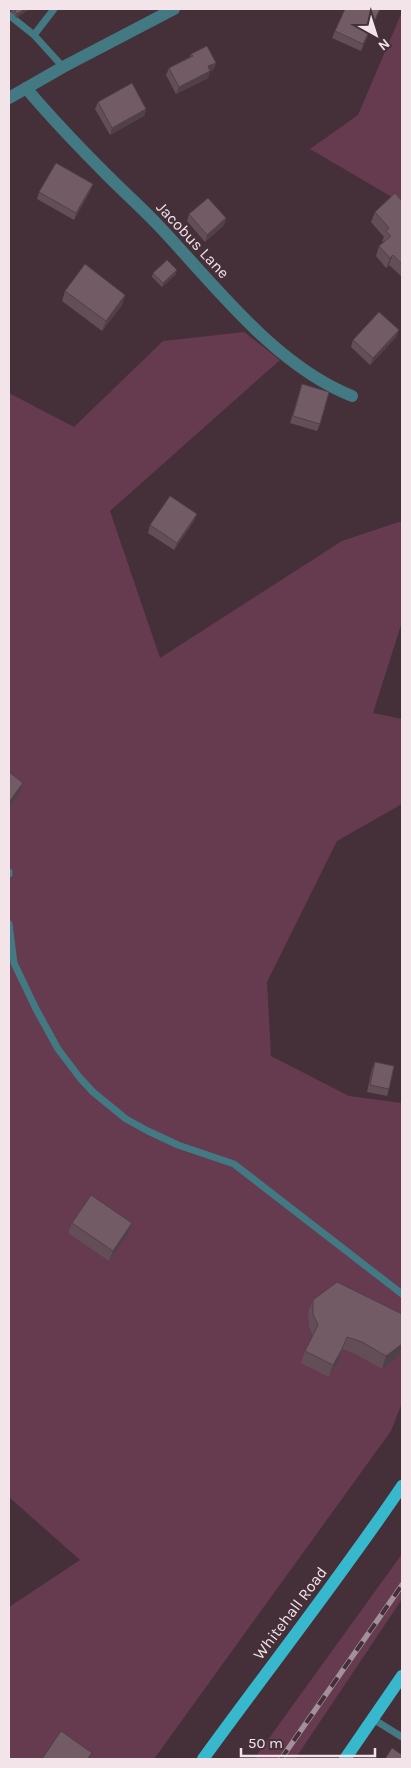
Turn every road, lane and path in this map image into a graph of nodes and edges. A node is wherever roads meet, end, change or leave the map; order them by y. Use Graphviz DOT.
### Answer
graph roads {
  1 [pos="54,9"];
  2 [pos="174,9"];
  3 [pos="9,15"];
  4 [pos="34,35"];
  5 [pos="63,67"];
  6 [pos="26,88"];
  7 [pos="9,98"];
  8 [pos="352,396"];
  9 [pos="9,924"];
  10 [pos="402,1294"];
  11 [pos="402,1486"];
  12 [pos="402,1676"];
  13 [pos="373,1718"];
  14 [pos="402,1737"];
  15 [pos="203,1759"];
  16 [pos="345,1759"];
  1 -- 4 [label="lane"];
  2 -- 5 [label="street"];
  3 -- 4 [label="lane"];
  4 -- 5 [label="lane"];
  5 -- 6 [label="street"];
  6 -- 7 [label="street"];
  6 -- 8 [label="street, Jacobus Lane"];
  9 -- 10 [label="lane"];
  11 -- 15 [label="main road, Whitehall Road"];
  12 -- 13 [label="main road"];
  13 -- 14 [label="lane"];
  13 -- 16 [label="main road"];
}
